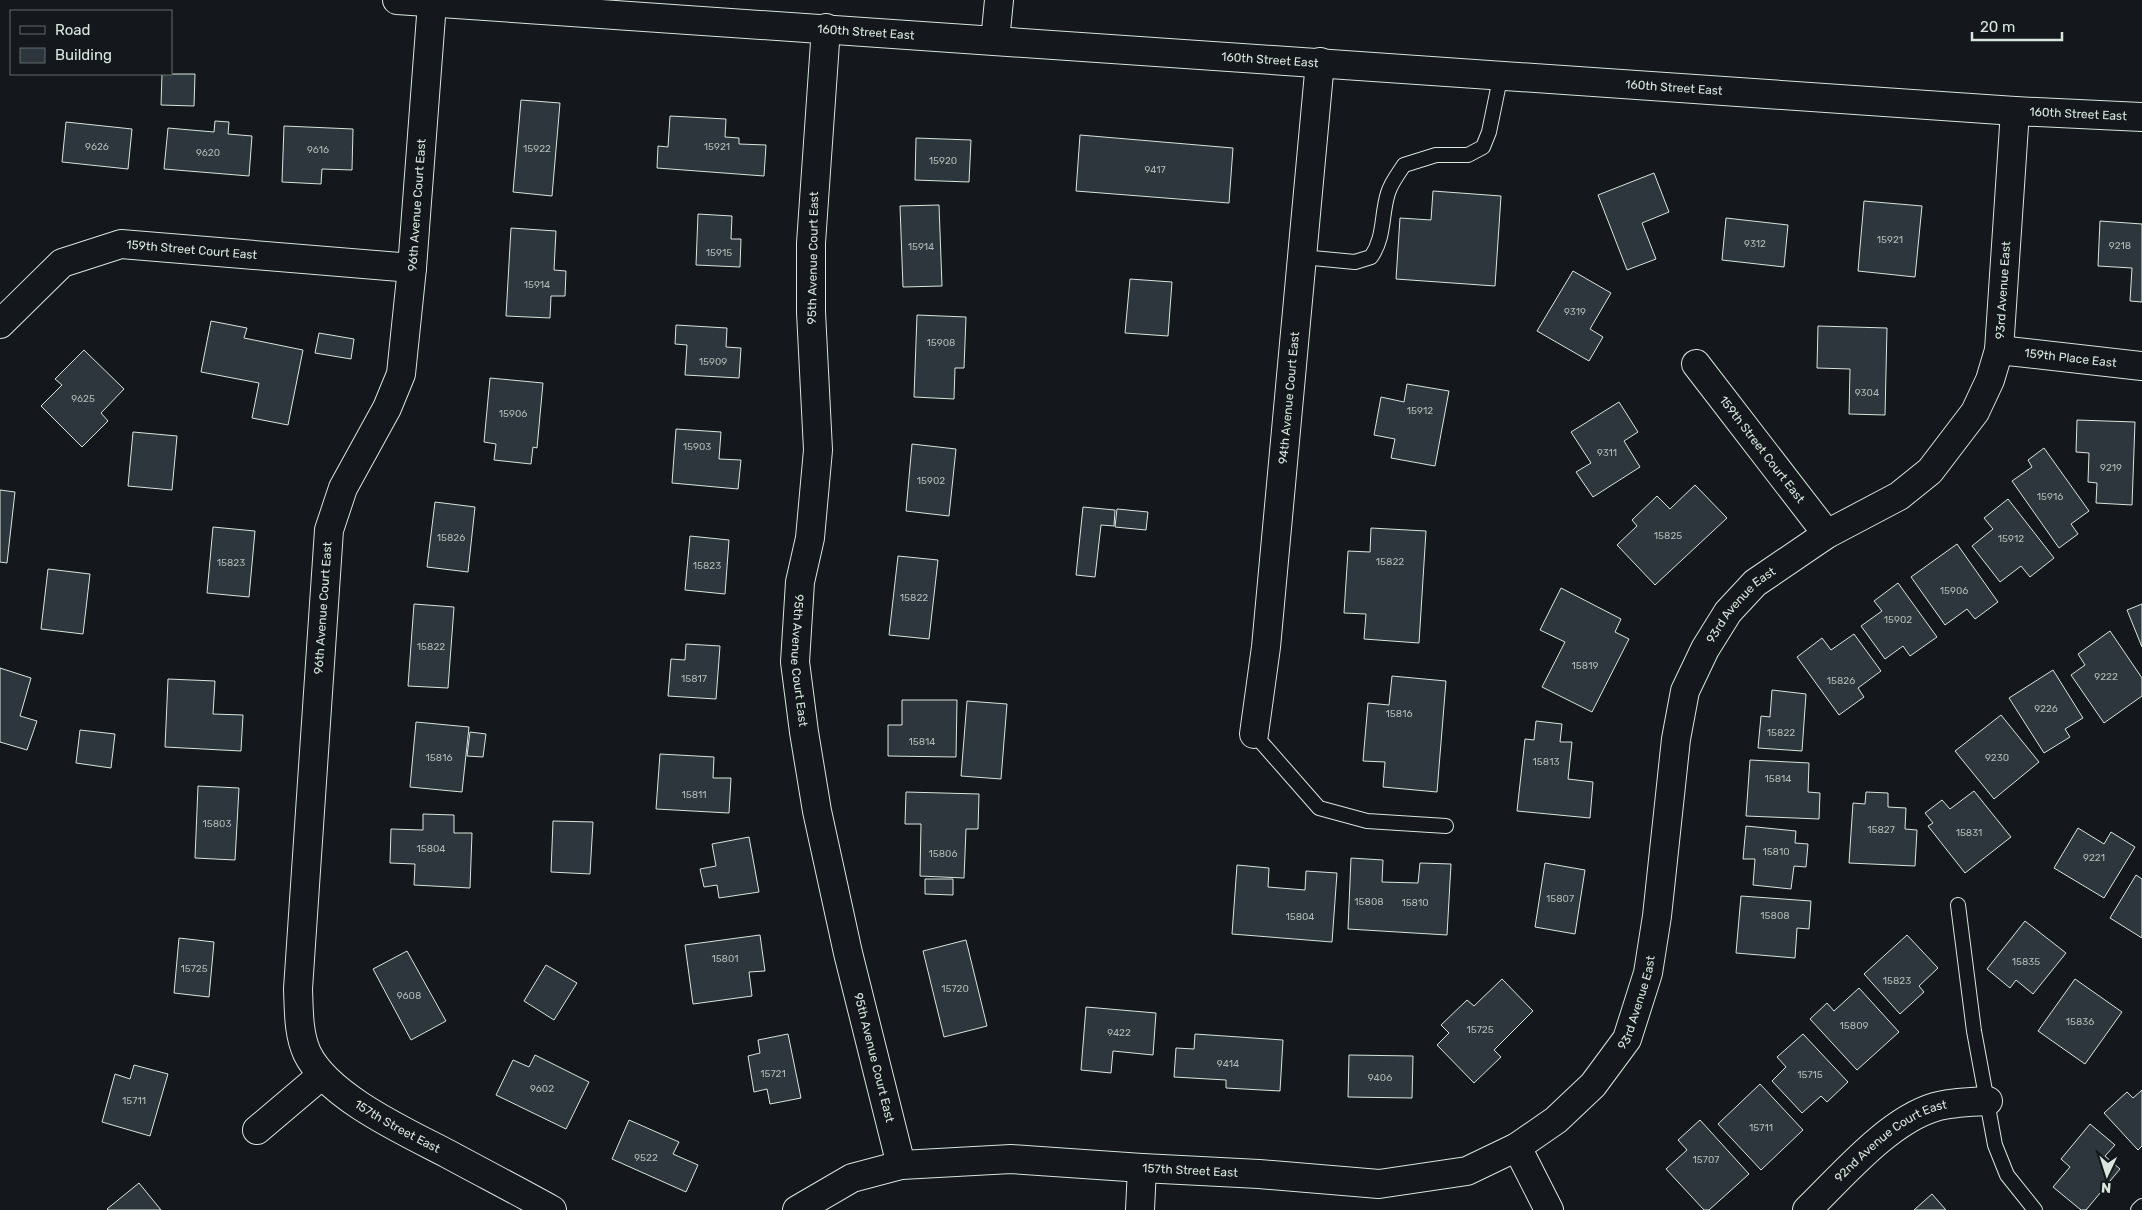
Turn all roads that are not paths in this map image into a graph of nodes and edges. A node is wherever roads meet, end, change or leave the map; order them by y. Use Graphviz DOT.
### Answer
graph roads {
  1 [pos="397,0"];
  2 [pos="999,0"];
  3 [pos="432,3"];
  4 [pos="826,28"];
  5 [pos="995,41"];
  6 [pos="1320,62"];
  7 [pos="1501,74"];
  8 [pos="2015,111"];
  9 [pos="2142,117"];
  10 [pos="1302,257"];
  11 [pos="412,268"];
  12 [pos="0,324"];
  13 [pos="1999,350"];
  14 [pos="1696,364"];
  15 [pos="2142,366"];
  16 [pos="1827,534"];
  17 [pos="1254,734"];
  18 [pos="1446,826"];
  19 [pos="1958,905"];
  20 [pos="322,1075"];
  21 [pos="1988,1101"];
  22 [pos="257,1130"];
  23 [pos="1517,1147"];
  24 [pos="901,1164"];
  25 [pos="1142,1168"];
  26 [pos="2142,1206"];
  27 [pos="552,1210"];
  28 [pos="797,1210"];
  29 [pos="1140,1210"];
  30 [pos="1549,1210"];
  31 [pos="1806,1210"];
  32 [pos="2035,1210"];
  33 [pos="2138,1210"];
  1 -- 3 [label="street, 160th Street East"];
  2 -- 5 [label="street"];
  3 -- 4 [label="street, 160th Street East"];
  3 -- 11 [label="street, 96th Avenue Court East"];
  4 -- 5 [label="street, 160th Street East"];
  4 -- 24 [label="street, 95th Avenue Court East"];
  5 -- 6 [label="street, 160th Street East"];
  6 -- 7 [label="street, 160th Street East"];
  6 -- 10 [label="street, 94th Avenue Court East"];
  7 -- 8 [label="street, 160th Street East"];
  7 -- 10 [label="lane"];
  8 -- 9 [label="street, 160th Street East"];
  8 -- 13 [label="street, 93rd Avenue East"];
  10 -- 17 [label="street, 94th Avenue Court East"];
  11 -- 12 [label="street, 159th Street Court East"];
  11 -- 20 [label="street, 96th Avenue Court East"];
  13 -- 15 [label="street, 159th Place East"];
  13 -- 16 [label="street, 93rd Avenue East"];
  14 -- 16 [label="street, 159th Street Court East"];
  16 -- 23 [label="street, 93rd Avenue East"];
  17 -- 18 [label="lane"];
  19 -- 21 [label="lane"];
  20 -- 22 [label="street"];
  20 -- 27 [label="street, 157th Street East"];
  21 -- 31 [label="street, 92nd Avenue Court East"];
  21 -- 32 [label="lane"];
  23 -- 25 [label="street, 157th Street East"];
  23 -- 30 [label="street"];
  24 -- 25 [label="street, 157th Street East"];
  24 -- 28 [label="street, 157th Street East"];
  25 -- 29 [label="street"];
  26 -- 33 [label="lane"];
}
